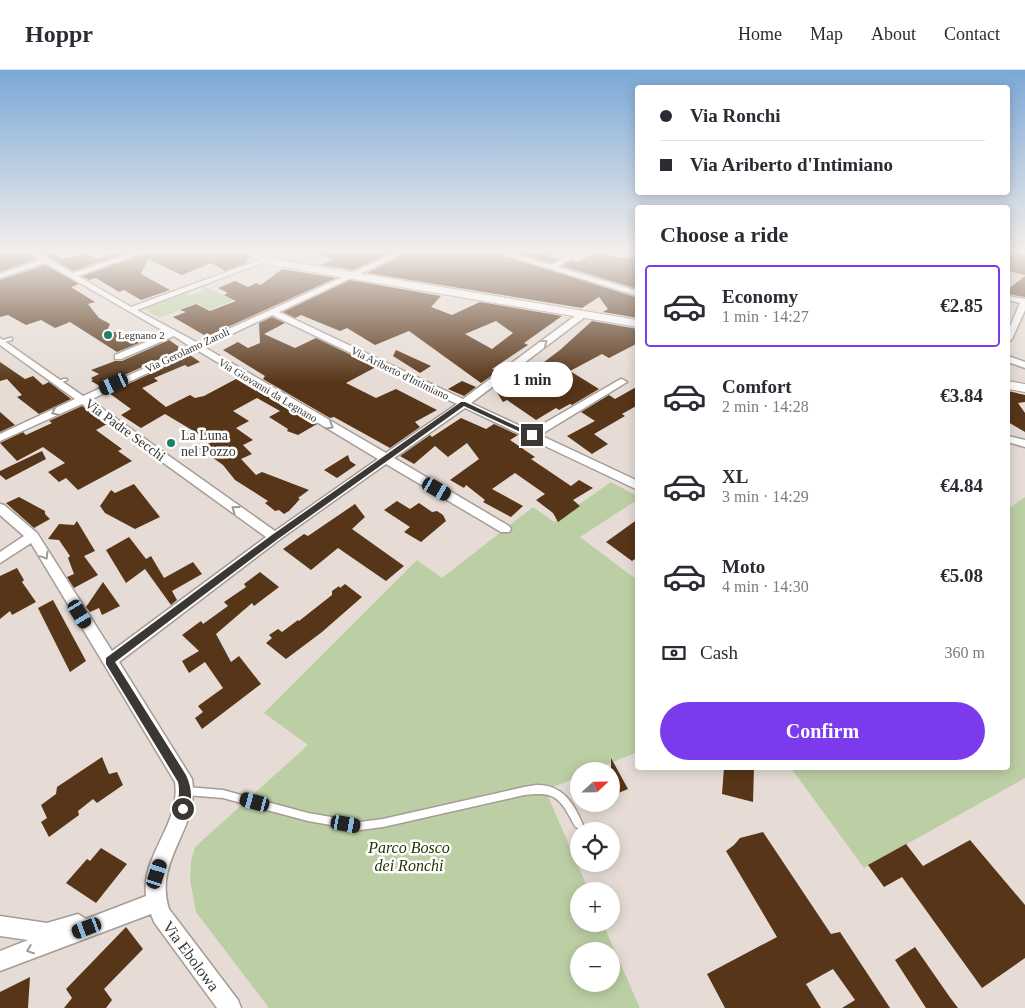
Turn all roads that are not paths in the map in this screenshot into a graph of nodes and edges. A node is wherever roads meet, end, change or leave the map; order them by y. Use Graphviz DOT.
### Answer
graph roads {
  1 [pos="106,296"];
  2 [pos="169,296"];
  3 [pos="308,296"];
  4 [pos="472,296"];
  5 [pos="1010,298"];
  6 [pos="1025,302"];
  7 [pos="130,310"];
  8 [pos="272,312"];
  9 [pos="582,315"];
  10 [pos="635,324"];
  11 [pos="174,333"];
  12 [pos="1010,335"];
  13 [pos="4,341"];
  14 [pos="196,347"];
  15 [pos="118,357"];
  16 [pos="1010,360"];
  17 [pos="1025,365"];
  18 [pos="622,382"];
  19 [pos="1010,385"];
  20 [pos="1025,388"];
  21 [pos="82,399"];
  22 [pos="463,404"];
  23 [pos="532,435"];
  24 [pos="0,438"];
  25 [pos="1010,440"];
  26 [pos="1025,444"];
  27 [pos="386,459"];
  28 [pos="635,485"];
  29 [pos="0,508"];
  30 [pos="505,529"];
  31 [pos="33,536"];
  32 [pos="275,537"];
  33 [pos="0,558"];
  34 [pos="109,661"];
  35 [pos="186,791"];
  36 [pos="578,822"];
  37 [pos="157,902"];
  38 [pos="0,926"];
  39 [pos="0,961"];
  40 [pos="230,1008"];
  1 -- 7 [label="street, Via Giovanni da Legnano"];
  2 -- 7 [label="street"];
  3 -- 8 [label="street, Via Gerolamo Zaroli"];
  4 -- 9 [label="street"];
  5 -- 6 [label="street"];
  6 -- 12 [label="street"];
  7 -- 11 [label="street, Via Giovanni da Legnano"];
  8 -- 14 [label="street, Via Gerolamo Zaroli"];
  8 -- 22 [label="street, Via Ariberto d'Intimiano"];
  9 -- 10 [label="street"];
  22 -- 9 [label="street, one-way"];
  11 -- 14 [label="street, Via Giovanni da Legnano"];
  11 -- 15 [label="street"];
  13 -- 21 [label="street, Via Padre Secchi"];
  14 -- 21 [label="street, Via Gerolamo Zaroli"];
  14 -- 27 [label="street, Via Giovanni da Legnano, one-way"];
  16 -- 17 [label="street"];
  18 -- 23 [label="street"];
  19 -- 20 [label="street"];
  21 -- 24 [label="street, Via Gerolamo Zaroli, one-way"];
  32 -- 21 [label="street, Via Padre Secchi, one-way"];
  22 -- 23 [label="street, Via Ariberto d'Intimiano"];
  22 -- 27 [label="street"];
  23 -- 28 [label="street, Via Ariberto d'Intimiano"];
  25 -- 26 [label="street"];
  27 -- 30 [label="street, Via Giovanni da Legnano"];
  27 -- 32 [label="street"];
  29 -- 31 [label="street"];
  31 -- 33 [label="street"];
  31 -- 34 [label="street, one-way"];
  32 -- 34 [label="street"];
  34 -- 35 [label="street"];
  35 -- 36 [label="lane"];
  35 -- 37 [label="street"];
  37 -- 38 [label="street"];
  37 -- 39 [label="street, one-way"];
  37 -- 40 [label="street, Via Ebolowa"];
}
